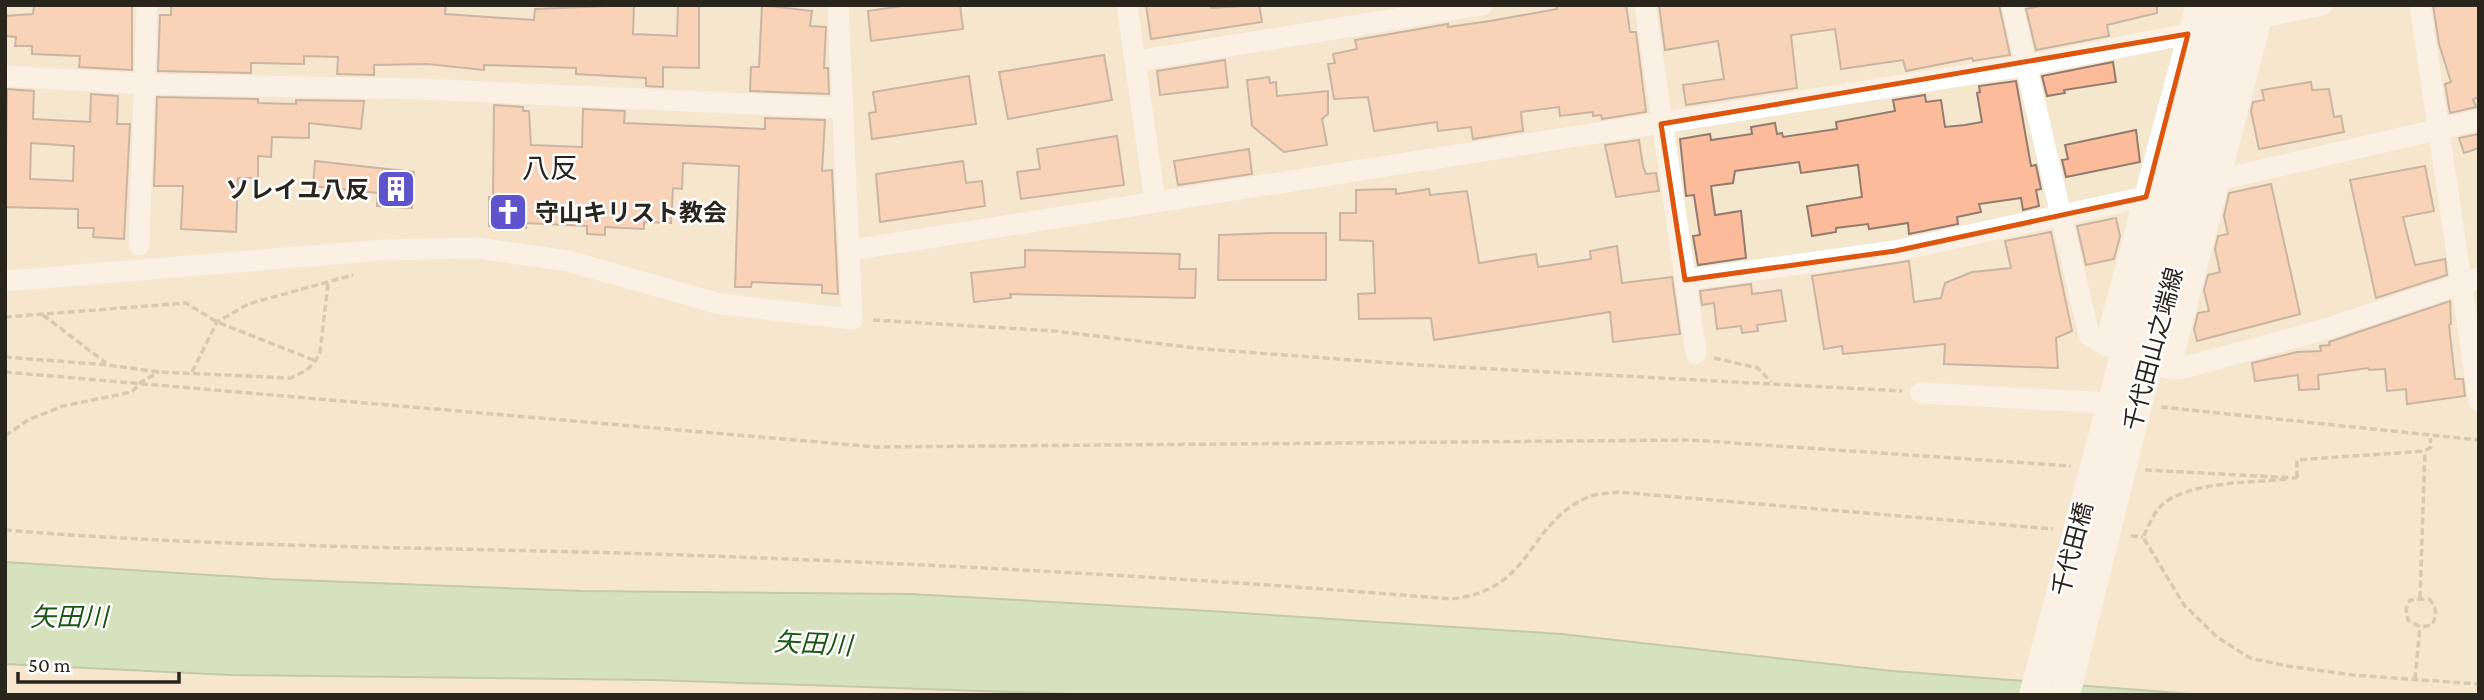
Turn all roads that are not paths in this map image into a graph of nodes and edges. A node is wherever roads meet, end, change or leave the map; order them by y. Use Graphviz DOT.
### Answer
graph roads {
  1 [pos="147,5"];
  2 [pos="838,5"];
  3 [pos="1127,5"];
  4 [pos="1482,5"];
  5 [pos="1644,5"];
  6 [pos="2012,5"];
  7 [pos="2196,5"];
  8 [pos="2219,5"];
  9 [pos="2322,5"];
  10 [pos="2420,5"];
  11 [pos="2257,9"];
  12 [pos="2188,34"];
  13 [pos="1136,61"];
  14 [pos="2024,66"];
  15 [pos="5,76"];
  16 [pos="144,84"];
  17 [pos="842,107"];
  18 [pos="2479,120"];
  19 [pos="1661,124"];
  20 [pos="2438,131"];
  21 [pos="2219,180"];
  22 [pos="2146,197"];
  23 [pos="1155,201"];
  24 [pos="2059,216"];
  25 [pos="139,245"];
  26 [pos="851,250"];
  27 [pos="1685,279"];
  28 [pos="2471,280"];
  29 [pos="5,281"];
  30 [pos="2105,345"];
  31 [pos="1696,353"];
  32 [pos="2170,369"];
  33 [pos="1921,393"];
  34 [pos="2479,401"];
  35 [pos="2124,404"];
  36 [pos="2034,695"];
  37 [pos="2065,695"];
  1 -- 16 [label="street"];
  2 -- 17 [label="street"];
  3 -- 13 [label="street"];
  4 -- 13 [label="street"];
  5 -- 19 [label="street"];
  6 -- 14 [label="street"];
  7 -- 12 [label="street"];
  8 -- 35 [label="street, 千代田山之端線"];
  9 -- 11 [label="street"];
  10 -- 20 [label="street"];
  11 -- 21 [label="street"];
  11 -- 35 [label="street, 千代田山之端線"];
  12 -- 14 [label="street"];
  12 -- 22 [label="street"];
  13 -- 23 [label="street"];
  14 -- 19 [label="street"];
  14 -- 24 [label="street"];
  15 -- 16 [label="street"];
  16 -- 17 [label="street"];
  16 -- 25 [label="street"];
  17 -- 26 [label="street"];
  18 -- 20 [label="street"];
  19 -- 23 [label="street"];
  19 -- 27 [label="street"];
  20 -- 21 [label="street"];
  20 -- 28 [label="street"];
  21 -- 32 [label="street"];
  22 -- 24 [label="street"];
  22 -- 30 [label="street"];
  23 -- 26 [label="street"];
  24 -- 27 [label="street"];
  24 -- 30 [label="street"];
  26 -- 29 [label="street"];
  27 -- 31 [label="street"];
  28 -- 32 [label="street"];
  28 -- 34 [label="street"];
  30 -- 32 [label="street"];
  33 -- 35 [label="street"];
  35 -- 36 [label="street, 千代田橋"];
  35 -- 37 [label="street, 千代田山之端線"];
}
